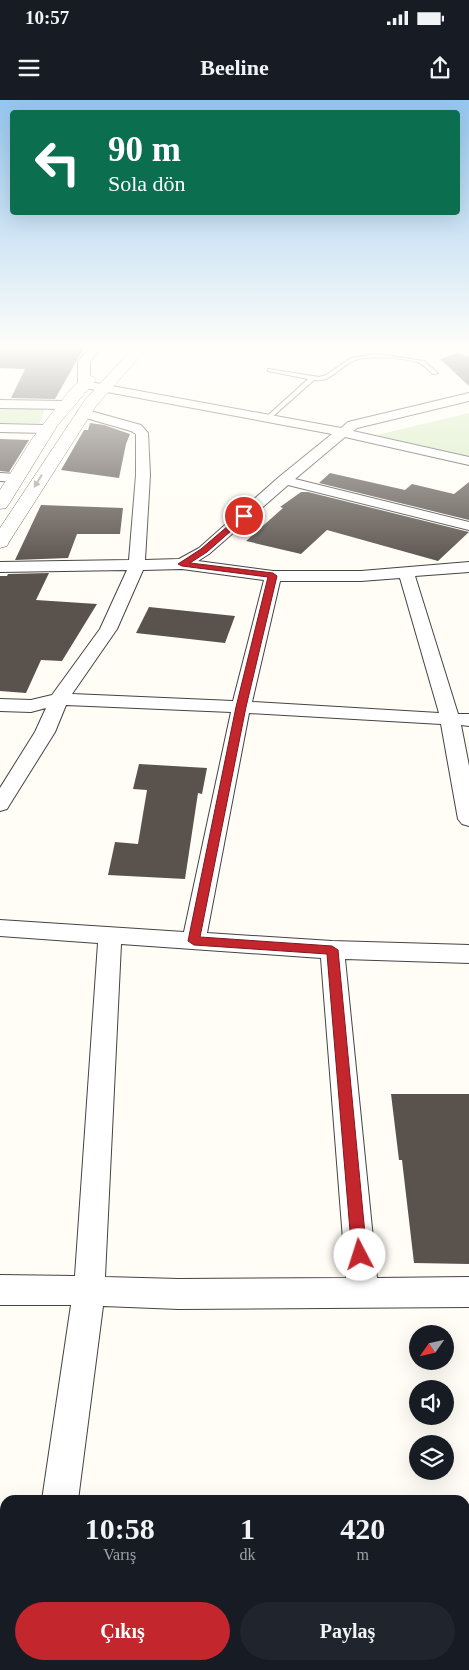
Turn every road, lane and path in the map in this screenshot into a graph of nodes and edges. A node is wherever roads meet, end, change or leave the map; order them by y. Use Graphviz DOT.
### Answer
graph roads {
  1 [pos="53,419"];
  2 [pos="79,419"];
  3 [pos="105,419"];
  4 [pos="275,419"];
  5 [pos="377,419"];
  6 [pos="0,428"];
  7 [pos="46,429"];
  8 [pos="342,432"];
  9 [pos="469,461"];
  10 [pos="0,477"];
  11 [pos="16,478"];
  12 [pos="284,480"];
  13 [pos="0,504"];
  14 [pos="469,526"];
  15 [pos="0,542"];
  16 [pos="182,564"];
  17 [pos="137,565"];
  18 [pos="0,567"];
  19 [pos="469,567"];
  20 [pos="406,572"];
  21 [pos="273,576"];
  22 [pos="59,699"];
  23 [pos="0,705"];
  24 [pos="241,707"];
  25 [pos="460,720"];
  26 [pos="0,804"];
  27 [pos="469,819"];
  28 [pos="0,928"];
  29 [pos="110,936"];
  30 [pos="194,941"];
  31 [pos="332,950"];
  32 [pos="469,954"];
  33 [pos="0,1290"];
  34 [pos="89,1291"];
  35 [pos="469,1292"];
  36 [pos="363,1293"];
  37 [pos="61,1495"];
  1 -- 7 [label="street"];
  2 -- 15 [label="street, one-way"];
  3 -- 17 [label="street"];
  4 -- 8 [label="street"];
  5 -- 8 [label="street"];
  6 -- 7 [label="street"];
  7 -- 11 [label="street"];
  8 -- 9 [label="street"];
  8 -- 12 [label="street"];
  10 -- 11 [label="street"];
  11 -- 13 [label="street"];
  12 -- 14 [label="street"];
  12 -- 16 [label="street"];
  16 -- 17 [label="street"];
  16 -- 21 [label="street"];
  17 -- 18 [label="street"];
  17 -- 22 [label="street"];
  19 -- 20 [label="street"];
  20 -- 21 [label="street"];
  20 -- 25 [label="street"];
  21 -- 24 [label="street"];
  22 -- 23 [label="street"];
  22 -- 24 [label="street"];
  22 -- 26 [label="street"];
  24 -- 25 [label="street"];
  24 -- 30 [label="street"];
  25 -- 27 [label="street"];
  28 -- 29 [label="street"];
  29 -- 30 [label="street"];
  29 -- 34 [label="street"];
  30 -- 31 [label="street"];
  31 -- 32 [label="street"];
  31 -- 36 [label="street"];
  33 -- 34 [label="street"];
  34 -- 36 [label="street"];
  34 -- 37 [label="street"];
  35 -- 36 [label="street"];
}
